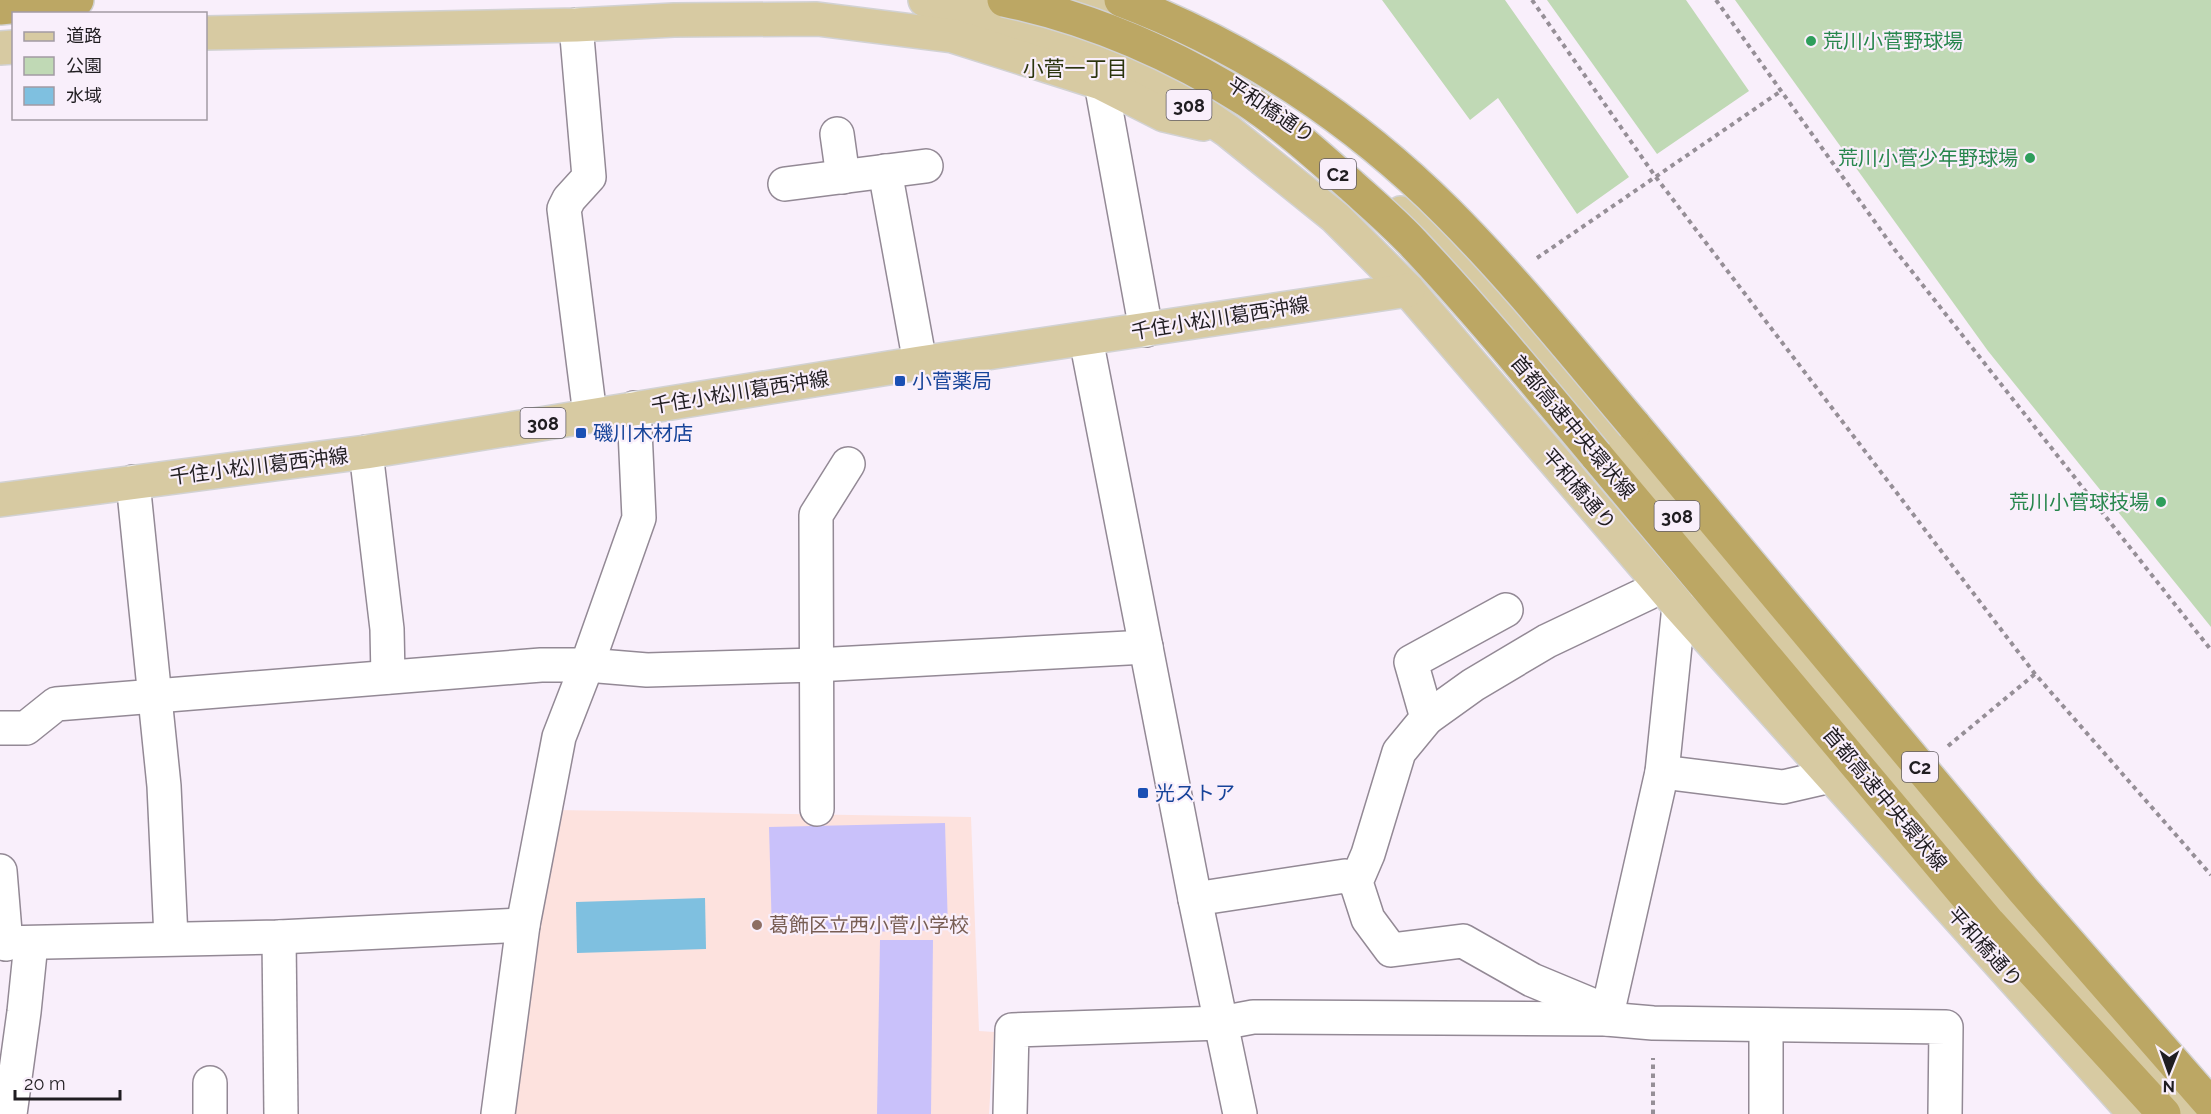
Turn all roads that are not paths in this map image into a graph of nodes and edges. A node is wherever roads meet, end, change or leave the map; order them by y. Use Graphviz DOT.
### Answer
graph roads {
  1 [pos="77,0"];
  2 [pos="925,0"];
  3 [pos="1004,0"];
  4 [pos="1089,0"];
  5 [pos="1130,6"];
  6 [pos="0,8"];
  7 [pos="576,25"];
  8 [pos="207,33"];
  9 [pos="1108,71"];
  10 [pos="837,134"];
  11 [pos="926,166"];
  12 [pos="885,171"];
  13 [pos="843,177"];
  14 [pos="785,184"];
  15 [pos="1408,290"];
  16 [pos="1146,330"];
  17 [pos="1086,339"];
  18 [pos="920,363"];
  19 [pos="634,408"];
  20 [pos="590,415"];
  21 [pos="366,452"];
  22 [pos="848,464"];
  23 [pos="133,482"];
  24 [pos="0,500"];
  25 [pos="1648,593"];
  26 [pos="1679,606"];
  27 [pos="1506,610"];
  28 [pos="1146,647"];
  29 [pos="816,665"];
  30 [pos="587,666"];
  31 [pos="388,677"];
  32 [pos="156,697"];
  33 [pos="1427,718"];
  34 [pos="0,728"];
  35 [pos="1662,772"];
  36 [pos="1832,776"];
  37 [pos="817,809"];
  38 [pos="0,871"];
  39 [pos="1356,882"];
  40 [pos="1195,899"];
  41 [pos="523,925"];
  42 [pos="279,937"];
  43 [pos="171,938"];
  44 [pos="12,943"];
  45 [pos="1607,1016"];
  46 [pos="1221,1023"];
  47 [pos="1766,1024"];
  48 [pos="2211,1105"];
  49 [pos="10,1114"];
  50 [pos="281,1114"];
  51 [pos="498,1114"];
  52 [pos="1010,1114"];
  53 [pos="1240,1114"];
  54 [pos="1766,1114"];
  55 [pos="1945,1114"];
  56 [pos="2135,1114"];
  57 [pos="2164,1114"];
  58 [pos="2193,1114"];
  1 -- 6 [label="highway"];
  2 -- 9 [label="main road"];
  3 -- 57 [label="highway, 首都高速中央環状線 / C2, bridge"];
  4 -- 5 [label="main road, 平和橋通り / 308"];
  5 -- 9 [label="street"];
  5 -- 48 [label="highway, C2, bridge"];
  5 -- 58 [label="main road, 平和橋通り / 308"];
  7 -- 8 [label="main road"];
  7 -- 9 [label="main road"];
  7 -- 20 [label="street"];
  9 -- 15 [label="main road, 平和橋通り / 308"];
  9 -- 16 [label="street"];
  10 -- 13 [label="street"];
  11 -- 12 [label="street"];
  12 -- 13 [label="street"];
  12 -- 18 [label="street"];
  13 -- 14 [label="street"];
  15 -- 16 [label="main road, 千住小松川葛西沖線 / 308"];
  15 -- 26 [label="main road, 平和橋通り / 308"];
  16 -- 17 [label="main road, 千住小松川葛西沖線 / 308"];
  17 -- 18 [label="main road, 千住小松川葛西沖線 / 308"];
  17 -- 28 [label="street"];
  18 -- 19 [label="main road, 千住小松川葛西沖線 / 308"];
  19 -- 20 [label="main road, 千住小松川葛西沖線 / 308"];
  19 -- 30 [label="street"];
  20 -- 21 [label="main road, 千住小松川葛西沖線 / 308"];
  21 -- 23 [label="main road, 千住小松川葛西沖線 / 308"];
  21 -- 31 [label="street"];
  22 -- 29 [label="street"];
  23 -- 24 [label="main road, 千住小松川葛西沖線 / 308"];
  23 -- 32 [label="street"];
  25 -- 33 [label="street"];
  26 -- 35 [label="street"];
  26 -- 36 [label="main road, 平和橋通り / 308"];
  27 -- 33 [label="street"];
  28 -- 29 [label="street"];
  28 -- 40 [label="street"];
  29 -- 30 [label="street"];
  29 -- 37 [label="street"];
  30 -- 31 [label="street"];
  30 -- 41 [label="street"];
  31 -- 32 [label="street"];
  32 -- 34 [label="street"];
  32 -- 43 [label="street"];
  33 -- 39 [label="street"];
  35 -- 36 [label="street"];
  35 -- 45 [label="street"];
  36 -- 56 [label="main road, 平和橋通り / 308"];
  38 -- 44 [label="street"];
  39 -- 40 [label="street"];
  39 -- 45 [label="street"];
  40 -- 46 [label="street"];
  41 -- 42 [label="street"];
  41 -- 51 [label="street"];
  42 -- 43 [label="street"];
  42 -- 50 [label="street"];
  43 -- 44 [label="street"];
  44 -- 49 [label="street"];
  45 -- 46 [label="street"];
  45 -- 47 [label="street"];
  46 -- 52 [label="street"];
  46 -- 53 [label="street"];
  47 -- 54 [label="street"];
  47 -- 55 [label="street"];
}
